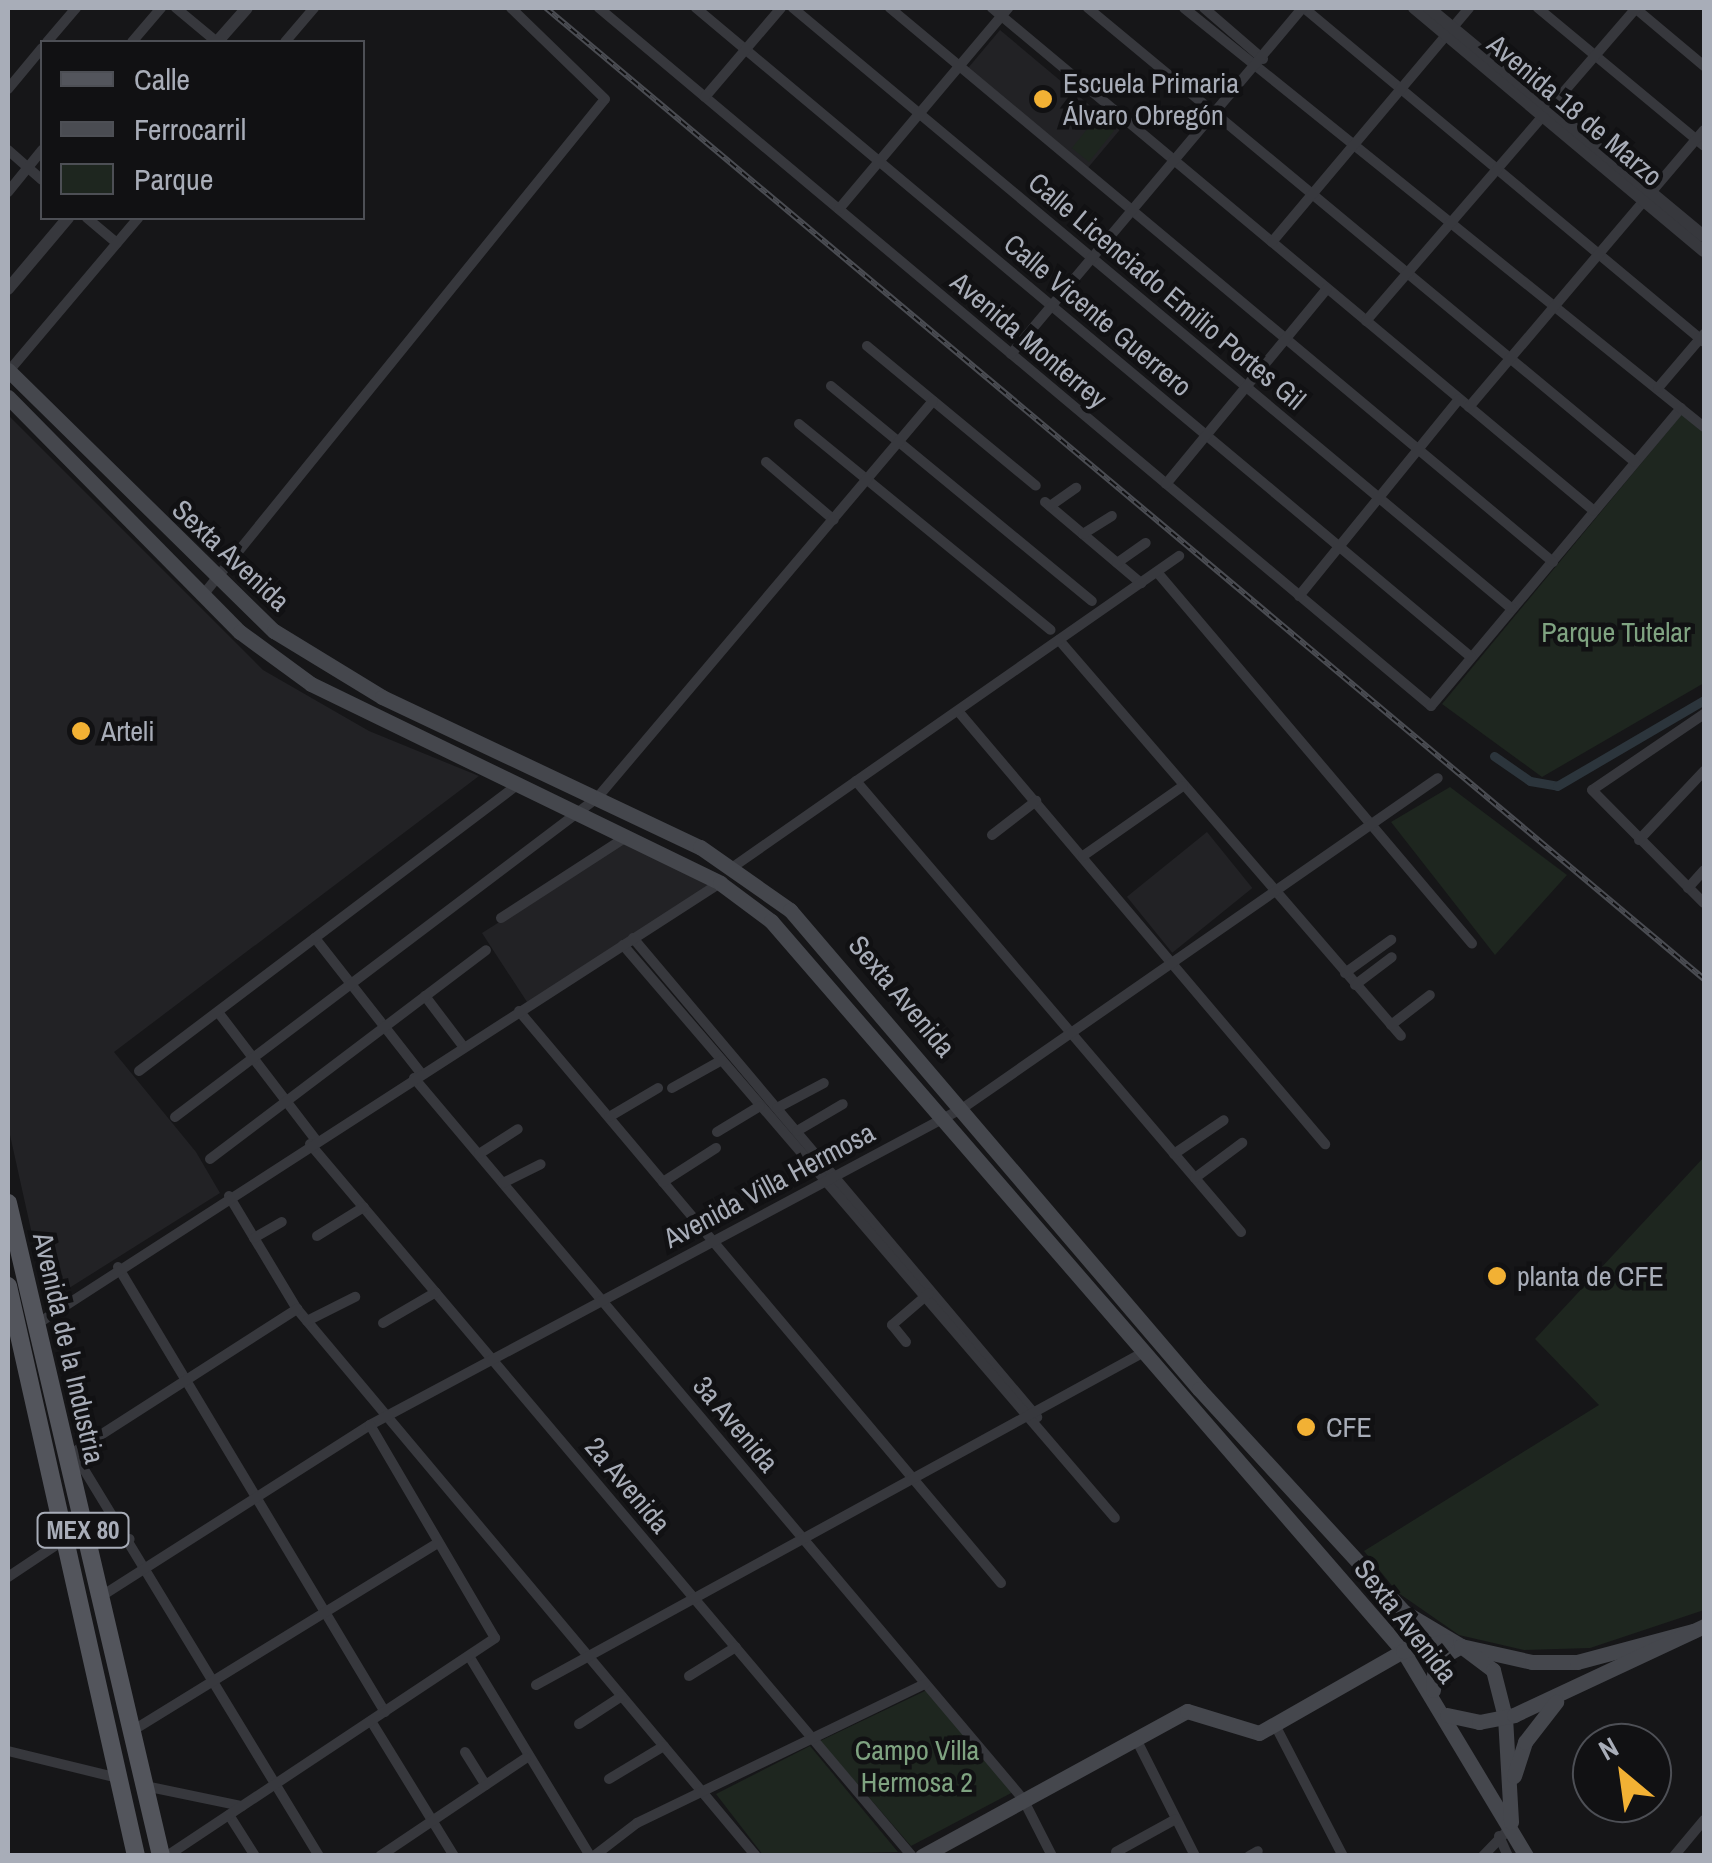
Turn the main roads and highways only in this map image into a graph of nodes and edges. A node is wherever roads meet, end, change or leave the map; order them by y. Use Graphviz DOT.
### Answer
graph roads {
  1 [pos="8,371"];
  2 [pos="8,397"];
  3 [pos="8,1204"];
  4 [pos="8,1286"];
  5 [pos="23,1324"];
  6 [pos="74,1581"];
  7 [pos="100,1597"];
  8 [pos="1699,1628"];
  9 [pos="1456,1643"];
  10 [pos="1403,1651"];
  11 [pos="1569,1691"];
  12 [pos="1435,1699"];
  13 [pos="1447,1715"];
  14 [pos="1504,1717"];
  15 [pos="1512,1785"];
  16 [pos="1508,1828"];
  17 [pos="1524,1850"];
  18 [pos="927,1852"];
  19 [pos="911,1855"];
  20 [pos="136,1856"];
  21 [pos="164,1856"];
  1 -- 9 [label="main road, Sexta Avenida"];
  2 -- 10 [label="main road, Sexta Avenida"];
  3 -- 5 [label="main road, Avenida de la Industria / MEX 80"];
  4 -- 5 [label="main road, Avenida de la Industria / MEX 80"];
  5 -- 6 [label="main road, Avenida de la Industria / MEX 80"];
  5 -- 7 [label="main road, Avenida de la Industria / MEX 80"];
  6 -- 7 [label="main road"];
  6 -- 20 [label="main road, Avenida de la Industria / MEX 80"];
  7 -- 21 [label="main road, Avenida de la Industria / MEX 80"];
  8 -- 9 [label="main road, Sexta Avenida"];
  8 -- 11 [label="main road"];
  9 -- 10 [label="main road"];
  9 -- 12 [label="main road"];
  9 -- 14 [label="main road"];
  10 -- 12 [label="main road, Sexta Avenida"];
  10 -- 18 [label="main road"];
  11 -- 14 [label="main road"];
  11 -- 15 [label="main road"];
  12 -- 13 [label="main road, Sexta Avenida"];
  13 -- 14 [label="main road"];
  13 -- 16 [label="main road, Sexta Avenida"];
  14 -- 15 [label="main road"];
  15 -- 16 [label="main road"];
  16 -- 17 [label="main road, Sexta Avenida"];
  18 -- 19 [label="main road"];
}
